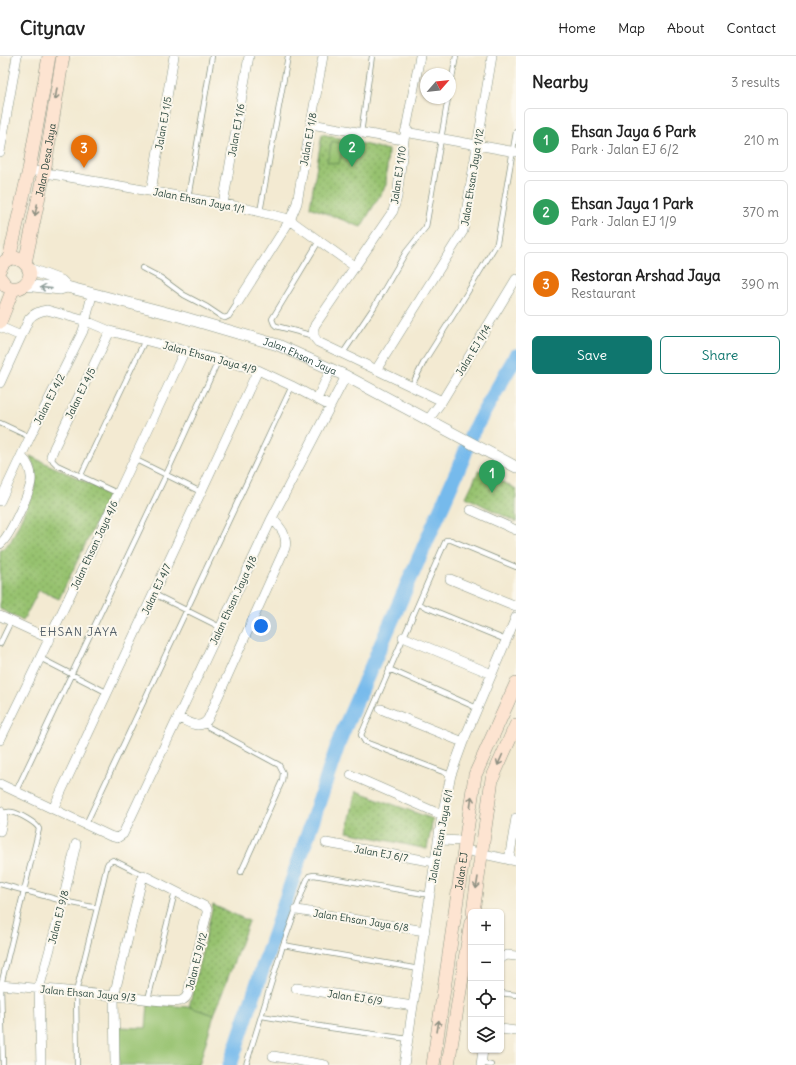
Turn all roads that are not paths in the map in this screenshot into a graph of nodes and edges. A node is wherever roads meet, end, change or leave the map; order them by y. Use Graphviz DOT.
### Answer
graph roads {
  1 [pos="17,56"];
  2 [pos="49,56"];
  3 [pos="63,56"];
  4 [pos="174,56"];
  5 [pos="212,56"];
  6 [pos="249,56"];
  7 [pos="288,56"];
  8 [pos="323,56"];
  9 [pos="372,56"];
  10 [pos="420,56"];
  11 [pos="456,56"];
  12 [pos="492,56"];
  13 [pos="454,68"];
  14 [pos="447,104"];
  15 [pos="310,124"];
  16 [pos="361,132"];
  17 [pos="516,132"];
  18 [pos="404,136"];
  19 [pos="440,139"];
  20 [pos="477,145"];
  21 [pos="0,152"];
  22 [pos="514,152"];
  23 [pos="29,170"];
  24 [pos="44,172"];
  25 [pos="151,191"];
  26 [pos="188,198"];
  27 [pos="223,204"];
  28 [pos="260,212"];
  29 [pos="290,220"];
  30 [pos="319,241"];
  31 [pos="3,263"];
  32 [pos="27,266"];
  33 [pos="354,266"];
  34 [pos="142,268"];
  35 [pos="0,278"];
  36 [pos="516,279"];
  37 [pos="18,287"];
  38 [pos="67,287"];
  39 [pos="92,294"];
  40 [pos="238,302"];
  41 [pos="86,321"];
  42 [pos="0,322"];
  43 [pos="0,327"];
  44 [pos="110,331"];
  45 [pos="21,336"];
  46 [pos="316,339"];
  47 [pos="145,340"];
  48 [pos="185,350"];
  49 [pos="342,353"];
  50 [pos="219,358"];
  51 [pos="331,369"];
  52 [pos="258,370"];
  53 [pos="376,370"];
  54 [pos="346,376"];
  55 [pos="0,383"];
  56 [pos="292,386"];
  57 [pos="412,387"];
  58 [pos="317,399"];
  59 [pos="442,401"];
  60 [pos="330,406"];
  61 [pos="428,420"];
  62 [pos="0,423"];
  63 [pos="30,437"];
  64 [pos="21,456"];
  65 [pos="51,456"];
  66 [pos="134,460"];
  67 [pos="516,467"];
  68 [pos="166,475"];
  69 [pos="80,477"];
  70 [pos="201,492"];
  71 [pos="117,494"];
  72 [pos="0,501"];
  73 [pos="471,510"];
  74 [pos="272,518"];
  75 [pos="516,530"];
  76 [pos="0,544"];
  77 [pos="516,567"];
  78 [pos="450,579"];
  79 [pos="154,594"];
  80 [pos="418,604"];
  81 [pos="516,606"];
  82 [pos="186,610"];
  83 [pos="0,616"];
  84 [pos="516,617"];
  85 [pos="11,621"];
  86 [pos="220,627"];
  87 [pos="403,637"];
  88 [pos="50,639"];
  89 [pos="506,640"];
  90 [pos="0,644"];
  91 [pos="40,658"];
  92 [pos="389,669"];
  93 [pos="492,674"];
  94 [pos="71,675"];
  95 [pos="516,684"];
  96 [pos="106,692"];
  97 [pos="381,708"];
  98 [pos="478,708"];
  99 [pos="179,718"];
  100 [pos="203,724"];
  101 [pos="516,724"];
  102 [pos="0,740"];
  103 [pos="463,742"];
  104 [pos="351,775"];
  105 [pos="451,775"];
  106 [pos="0,784"];
  107 [pos="16,791"];
  108 [pos="53,809"];
  109 [pos="2,815"];
  110 [pos="442,815"];
  111 [pos="516,821"];
  112 [pos="86,824"];
  113 [pos="0,831"];
  114 [pos="439,840"];
  115 [pos="326,843"];
  116 [pos="76,844"];
  117 [pos="465,846"];
  118 [pos="482,854"];
  119 [pos="513,860"];
  120 [pos="435,862"];
  121 [pos="241,872"];
  122 [pos="143,875"];
  123 [pos="0,884"];
  124 [pos="23,890"];
  125 [pos="175,892"];
  126 [pos="430,894"];
  127 [pos="63,901"];
  128 [pos="97,908"];
  129 [pos="473,909"];
  130 [pos="297,910"];
  131 [pos="425,931"];
  132 [pos="468,941"];
  133 [pos="283,945"];
  134 [pos="504,956"];
  135 [pos="515,956"];
  136 [pos="419,969"];
  137 [pos="0,985"];
  138 [pos="296,988"];
  139 [pos="40,989"];
  140 [pos="76,992"];
  141 [pos="504,993"];
  142 [pos="516,995"];
  143 [pos="114,996"];
  144 [pos="148,999"];
  145 [pos="176,1001"];
  146 [pos="414,1006"];
  147 [pos="262,1016"];
  148 [pos="504,1029"];
  149 [pos="516,1031"];
  150 [pos="408,1038"];
  151 [pos="483,1053"];
  152 [pos="273,1056"];
  153 [pos="481,1064"];
  154 [pos="3,1065"];
  155 [pos="41,1065"];
  156 [pos="77,1065"];
  157 [pos="115,1065"];
  158 [pos="246,1065"];
  159 [pos="325,1065"];
  160 [pos="404,1065"];
  161 [pos="433,1065"];
  162 [pos="448,1065"];
  163 [pos="491,1065"];
  1 -- 21 [label="street"];
  2 -- 23 [label="main road, Jalan Desa Jaya"];
  3 -- 24 [label="main road, Jalan Desa Jaya, one-way"];
  4 -- 25 [label="street, Jalan EJ 1/5"];
  5 -- 26 [label="lane"];
  6 -- 27 [label="street, Jalan EJ 1/6"];
  7 -- 28 [label="lane"];
  8 -- 15 [label="street, Jalan EJ 1/8"];
  9 -- 16 [label="lane"];
  10 -- 18 [label="street, Jalan EJ 1/10"];
  11 -- 13 [label="lane"];
  12 -- 20 [label="street, Jalan Ehsan Jaya 1/12"];
  14 -- 19 [label="lane"];
  15 -- 16 [label="street"];
  15 -- 29 [label="street, Jalan EJ 1/8"];
  16 -- 18 [label="street"];
  17 -- 22 [label="lane"];
  18 -- 19 [label="street"];
  18 -- 33 [label="street, Jalan EJ 1/10"];
  19 -- 20 [label="street"];
  19 -- 49 [label="lane"];
  20 -- 22 [label="street"];
  20 -- 53 [label="street, Jalan Ehsan Jaya 1/12"];
  22 -- 57 [label="lane"];
  23 -- 24 [label="street, Jalan Ehsan Jaya 1/1"];
  23 -- 31 [label="main road, Jalan Desa Jaya"];
  24 -- 25 [label="street, Jalan Ehsan Jaya 1/1"];
  24 -- 32 [label="main road, Jalan Desa Jaya, one-way"];
  25 -- 26 [label="street, Jalan Ehsan Jaya 1/1"];
  26 -- 27 [label="street, Jalan Ehsan Jaya 1/1"];
  27 -- 28 [label="street, Jalan Ehsan Jaya 1/1"];
  28 -- 29 [label="street, Jalan Ehsan Jaya 1/1"];
  29 -- 30 [label="street, Jalan Ehsan Jaya 1/1"];
  29 -- 40 [label="street, Jalan EJ 1/8"];
  30 -- 33 [label="street, Jalan Ehsan Jaya 1/1"];
  30 -- 46 [label="lane"];
  31 -- 32 [label="main road"];
  32 -- 37 [label="main road, Jalan Desa Jaya"];
  32 -- 38 [label="street, Jalan Ehsan Jaya"];
  33 -- 46 [label="street, Jalan EJ 1/10"];
  34 -- 40 [label="lane"];
  35 -- 37 [label="main road"];
  36 -- 59 [label="street, Jalan EJ 1/14"];
  38 -- 37 [label="street, Jalan Ehsan Jaya, one-way"];
  37 -- 42 [label="main road"];
  38 -- 39 [label="street, Jalan Ehsan Jaya"];
  39 -- 41 [label="street, Jalan EJ 4/2"];
  39 -- 51 [label="street, Jalan Ehsan Jaya"];
  41 -- 44 [label="street, Jalan Ehsan Jaya 4/9"];
  41 -- 45 [label="street, Jalan Ehsan Jaya 4/9"];
  41 -- 63 [label="street, Jalan EJ 4/2"];
  43 -- 45 [label="street"];
  44 -- 47 [label="street, Jalan Ehsan Jaya 4/9"];
  44 -- 65 [label="street, Jalan EJ 4/5"];
  45 -- 55 [label="street"];
  46 -- 49 [label="street"];
  47 -- 48 [label="street, Jalan Ehsan Jaya 4/9"];
  47 -- 69 [label="lane"];
  48 -- 50 [label="street, Jalan Ehsan Jaya 4/9"];
  48 -- 66 [label="street, Jalan Ehsan Jaya 4/6"];
  49 -- 53 [label="street"];
  50 -- 52 [label="street, Jalan Ehsan Jaya 4/9"];
  50 -- 68 [label="lane"];
  51 -- 54 [label="street, Jalan Ehsan Jaya"];
  51 -- 58 [label="street"];
  52 -- 56 [label="street, Jalan Ehsan Jaya 4/9"];
  52 -- 70 [label="street, Jalan EJ 4/7"];
  53 -- 57 [label="street"];
  54 -- 60 [label="street, Jalan Ehsan Jaya 4/8"];
  54 -- 61 [label="street, Jalan Ehsan Jaya"];
  56 -- 58 [label="street, Jalan Ehsan Jaya 4/9"];
  56 -- 82 [label="lane"];
  57 -- 59 [label="street"];
  58 -- 60 [label="street, Jalan Ehsan Jaya 4/9"];
  59 -- 61 [label="street, Jalan EJ 1/14"];
  60 -- 74 [label="street, Jalan Ehsan Jaya 4/8"];
  61 -- 67 [label="street, Jalan Ehsan Jaya"];
  62 -- 63 [label="lane"];
  63 -- 64 [label="street, Jalan EJ 4/2"];
  64 -- 72 [label="street, Jalan EJ 4/2"];
  64 -- 76 [label="street"];
  65 -- 69 [label="lane"];
  66 -- 68 [label="lane"];
  66 -- 71 [label="street, Jalan Ehsan Jaya 4/6"];
  68 -- 70 [label="lane"];
  68 -- 94 [label="lane"];
  69 -- 71 [label="lane"];
  70 -- 79 [label="street, Jalan EJ 4/7"];
  71 -- 88 [label="street, Jalan Ehsan Jaya 4/6"];
  73 -- 75 [label="street"];
  74 -- 86 [label="street, Jalan Ehsan Jaya 4/8"];
  74 -- 100 [label="street"];
  77 -- 80 [label="lane"];
  78 -- 81 [label="street"];
  79 -- 82 [label="lane"];
  79 -- 96 [label="street, Jalan EJ 4/7"];
  80 -- 87 [label="lane"];
  80 -- 89 [label="lane"];
  82 -- 86 [label="lane"];
  82 -- 112 [label="lane"];
  83 -- 85 [label="street"];
  84 -- 89 [label="street, Jalan Ehsan Jaya 6/1"];
  85 -- 88 [label="street"];
  85 -- 90 [label="lane"];
  86 -- 99 [label="street, Jalan Ehsan Jaya 4/8"];
  87 -- 92 [label="lane"];
  87 -- 93 [label="street"];
  88 -- 91 [label="street, Jalan Ehsan Jaya 4/6"];
  89 -- 93 [label="street, Jalan Ehsan Jaya 6/1"];
  91 -- 94 [label="lane"];
  91 -- 102 [label="street, Jalan Ehsan Jaya 4/6"];
  92 -- 98 [label="lane"];
  92 -- 105 [label="lane"];
  93 -- 98 [label="street, Jalan Ehsan Jaya 6/1"];
  94 -- 96 [label="lane"];
  94 -- 107 [label="lane"];
  117 -- 95 [label="main road, Jalan EJ, one-way"];
  96 -- 108 [label="street, Jalan EJ 4/7"];
  97 -- 103 [label="street"];
  98 -- 103 [label="street, Jalan Ehsan Jaya 6/1"];
  99 -- 100 [label="street"];
  99 -- 112 [label="street, Jalan Ehsan Jaya 4/8"];
  100 -- 121 [label="lane"];
  101 -- 118 [label="main road, Jalan EJ, one-way"];
  103 -- 105 [label="street, Jalan Ehsan Jaya 6/1"];
  104 -- 110 [label="street"];
  105 -- 110 [label="street, Jalan Ehsan Jaya 6/1"];
  106 -- 107 [label="street"];
  107 -- 108 [label="street"];
  108 -- 112 [label="street"];
  109 -- 113 [label="street"];
  109 -- 124 [label="lane"];
  110 -- 114 [label="street, Jalan Ehsan Jaya 6/1"];
  111 -- 119 [label="street"];
  114 -- 117 [label="street"];
  114 -- 120 [label="street, Jalan Ehsan Jaya 6/1"];
  115 -- 120 [label="street, Jalan EJ 6/7"];
  116 -- 127 [label="street, Jalan EJ 9/8"];
  117 -- 118 [label="street"];
  161 -- 117 [label="main road, Jalan EJ, one-way"];
  118 -- 119 [label="street"];
  118 -- 129 [label="main road, Jalan EJ, one-way"];
  120 -- 126 [label="street, Jalan Ehsan Jaya 6/1"];
  122 -- 125 [label="street"];
  122 -- 128 [label="lane"];
  122 -- 143 [label="street"];
  123 -- 124 [label="lane"];
  124 -- 127 [label="lane"];
  124 -- 137 [label="lane"];
  125 -- 144 [label="lane"];
  125 -- 145 [label="street, Jalan EJ 9/12"];
  126 -- 130 [label="lane"];
  126 -- 131 [label="street, Jalan Ehsan Jaya 6/1"];
  127 -- 128 [label="lane"];
  127 -- 139 [label="street, Jalan EJ 9/8"];
  128 -- 140 [label="lane"];
  130 -- 131 [label="street, Jalan Ehsan Jaya 6/8"];
  130 -- 133 [label="lane"];
  131 -- 136 [label="street, Jalan Ehsan Jaya 6/1"];
  132 -- 162 [label="main road"];
  133 -- 136 [label="lane"];
  133 -- 147 [label="lane"];
  134 -- 135 [label="street"];
  136 -- 146 [label="street, Jalan Ehsan Jaya 6/1"];
  137 -- 139 [label="street, Jalan Ehsan Jaya 9/3"];
  137 -- 154 [label="lane"];
  138 -- 146 [label="street, Jalan EJ 6/9"];
  139 -- 140 [label="street, Jalan Ehsan Jaya 9/3"];
  139 -- 155 [label="street, Jalan EJ 9/8"];
  140 -- 143 [label="street, Jalan Ehsan Jaya 9/3"];
  140 -- 156 [label="lane"];
  141 -- 142 [label="lane"];
  143 -- 144 [label="street, Jalan Ehsan Jaya 9/3"];
  143 -- 157 [label="street"];
  144 -- 145 [label="street, Jalan Ehsan Jaya 9/3"];
  146 -- 150 [label="street, Jalan Ehsan Jaya 6/1"];
  147 -- 150 [label="lane"];
  147 -- 158 [label="lane"];
  148 -- 149 [label="street"];
  150 -- 160 [label="street, Jalan Ehsan Jaya 6/1"];
  151 -- 153 [label="street"];
  152 -- 159 [label="street"];
  153 -- 163 [label="lane"];
}
